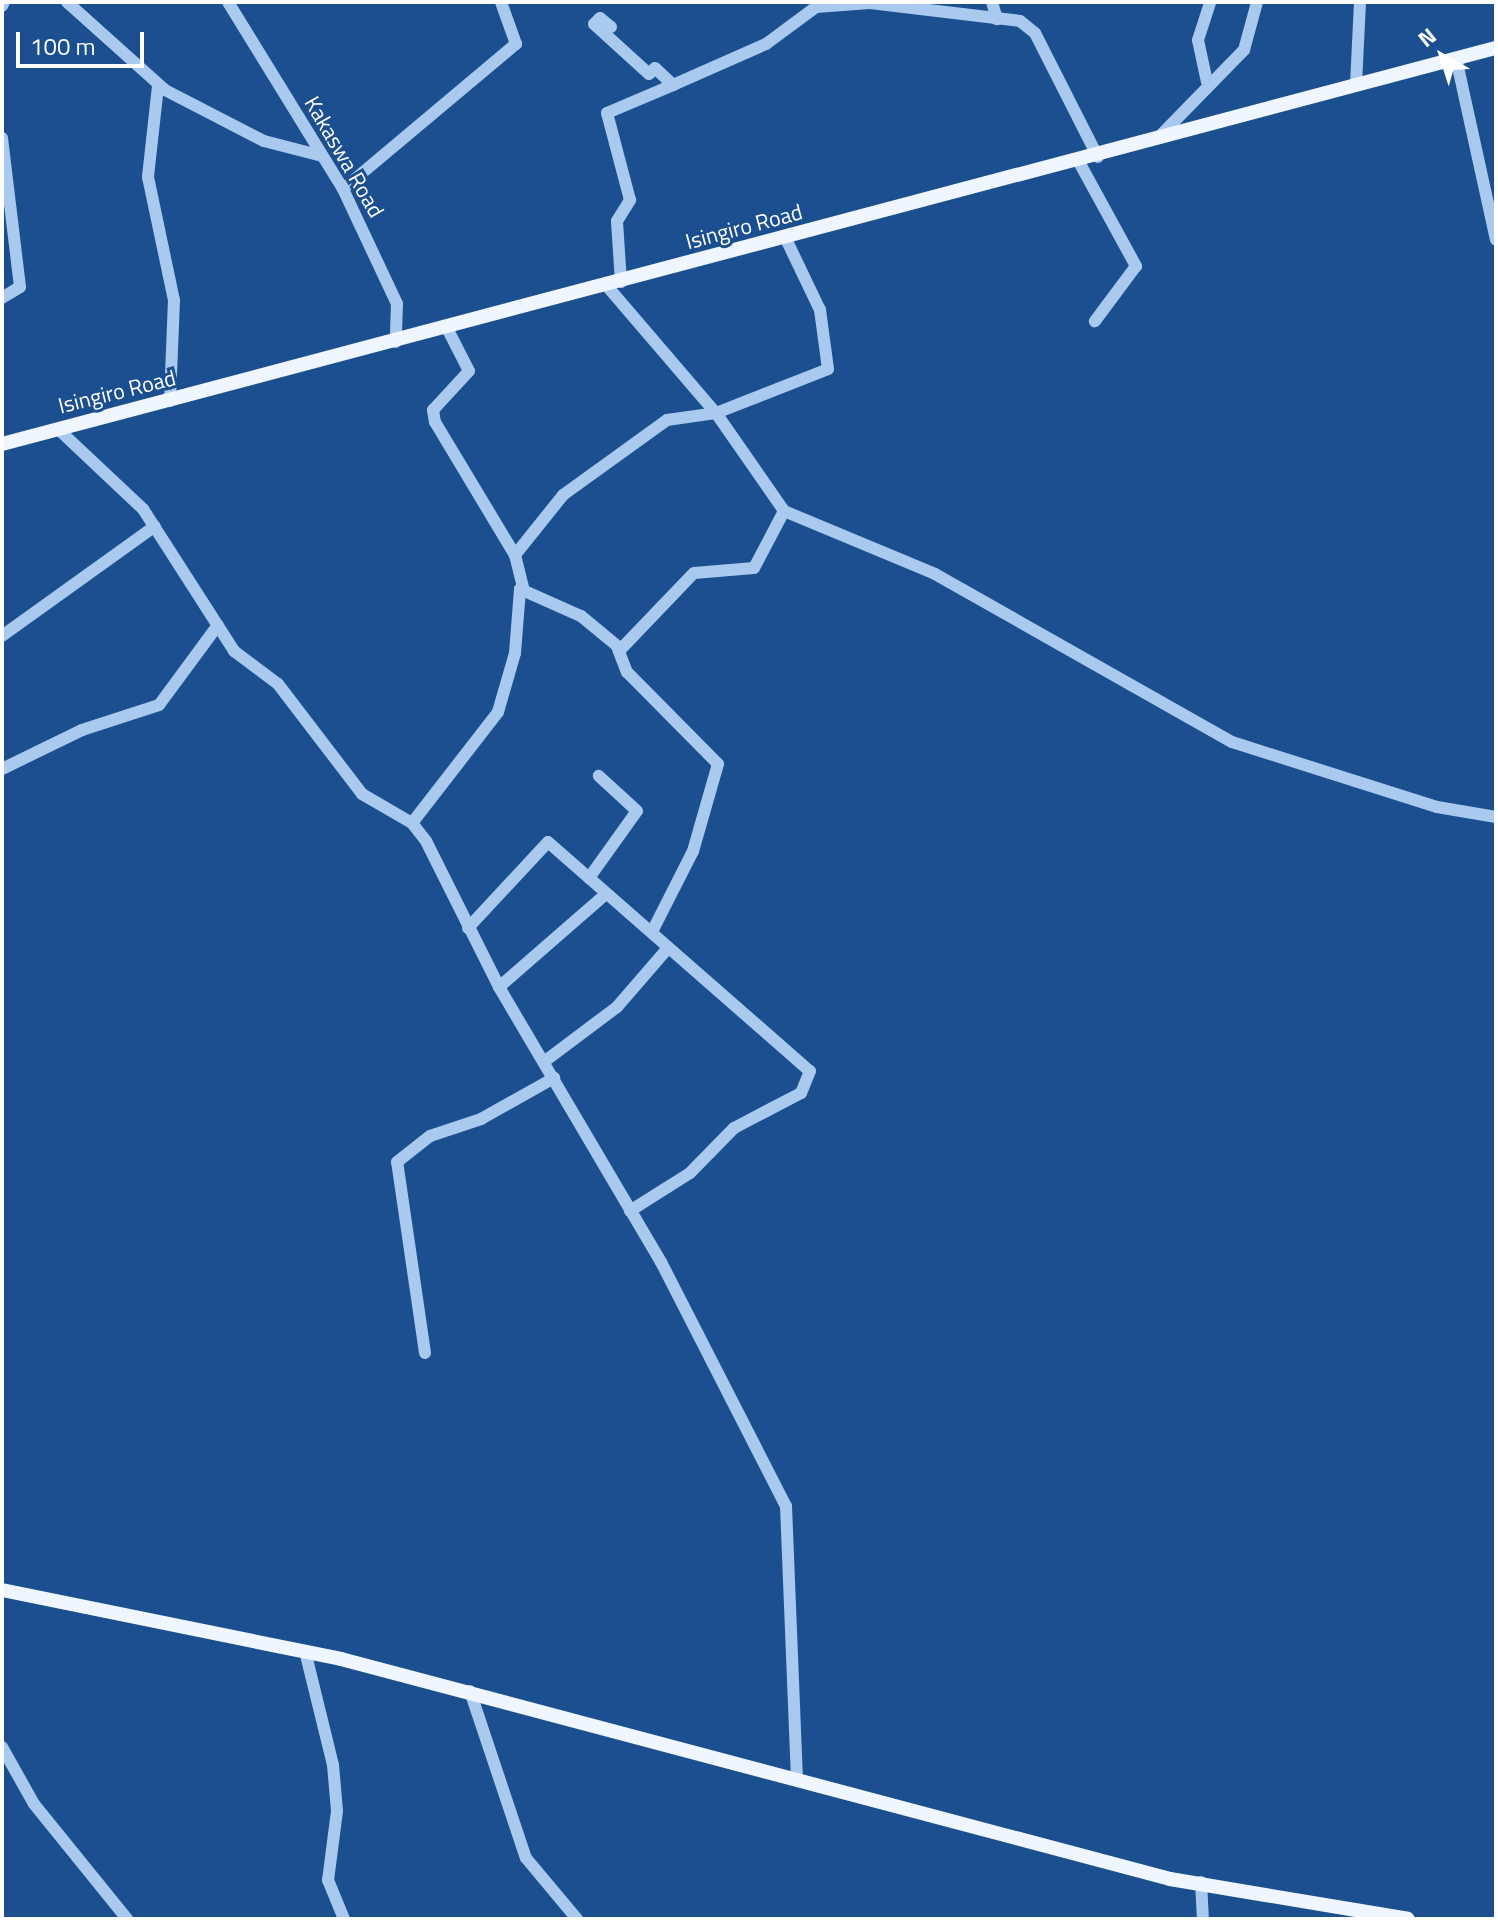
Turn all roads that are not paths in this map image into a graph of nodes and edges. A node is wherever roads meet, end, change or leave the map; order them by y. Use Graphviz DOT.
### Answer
graph roads {
  1 [pos="67,2"];
  2 [pos="228,2"];
  3 [pos="501,2"];
  4 [pos="992,2"];
  5 [pos="1210,2"];
  6 [pos="1257,2"];
  7 [pos="1360,2"];
  8 [pos="997,19"];
  9 [pos="611,27"];
  10 [pos="1496,48"];
  11 [pos="1456,58"];
  12 [pos="1207,82"];
  13 [pos="1356,84"];
  14 [pos="673,85"];
  15 [pos="158,86"];
  16 [pos="1159,137"];
  17 [pos="2,138"];
  18 [pos="322,156"];
  19 [pos="1098,157"];
  20 [pos="1079,162"];
  21 [pos="343,189"];
  22 [pos="786,239"];
  23 [pos="1496,240"];
  24 [pos="614,284"];
  25 [pos="2,298"];
  26 [pos="1095,321"];
  27 [pos="447,328"];
  28 [pos="396,342"];
  29 [pos="170,401"];
  30 [pos="716,413"];
  31 [pos="58,429"];
  32 [pos="2,444"];
  33 [pos="784,511"];
  34 [pos="155,526"];
  35 [pos="515,555"];
  36 [pos="523,587"];
  37 [pos="218,625"];
  38 [pos="2,636"];
  39 [pos="618,649"];
  40 [pos="2,769"];
  41 [pos="599,776"];
  42 [pos="1496,817"];
  43 [pos="412,823"];
  44 [pos="589,878"];
  45 [pos="606,894"];
  46 [pos="468,928"];
  47 [pos="653,930"];
  48 [pos="667,949"];
  49 [pos="499,987"];
  50 [pos="545,1061"];
  51 [pos="554,1078"];
  52 [pos="630,1211"];
  53 [pos="425,1353"];
  54 [pos="2,1590"];
  55 [pos="305,1651"];
  56 [pos="470,1691"];
  57 [pos="2,1747"];
  58 [pos="797,1778"];
  59 [pos="1201,1882"];
  60 [pos="127,1919"];
  61 [pos="344,1919"];
  62 [pos="577,1919"];
  63 [pos="1203,1919"];
  64 [pos="1408,1919"];
  1 -- 15 [label="street"];
  2 -- 18 [label="street, Kakaswa Road"];
  3 -- 21 [label="street"];
  4 -- 8 [label="street"];
  5 -- 12 [label="street"];
  6 -- 12 [label="street"];
  7 -- 13 [label="street"];
  8 -- 14 [label="street"];
  8 -- 19 [label="street"];
  9 -- 14 [label="street"];
  10 -- 11 [label="main road, Isingiro Road"];
  11 -- 13 [label="main road, Isingiro Road"];
  11 -- 23 [label="street"];
  12 -- 16 [label="street"];
  13 -- 16 [label="main road, Isingiro Road"];
  14 -- 24 [label="street"];
  15 -- 18 [label="street"];
  15 -- 29 [label="street"];
  16 -- 19 [label="main road, Isingiro Road"];
  17 -- 25 [label="street"];
  18 -- 21 [label="street, Kakaswa Road"];
  19 -- 20 [label="main road, Isingiro Road"];
  20 -- 22 [label="main road, Isingiro Road"];
  20 -- 26 [label="street"];
  21 -- 28 [label="street, Kakaswa Road"];
  22 -- 24 [label="main road, Isingiro Road"];
  22 -- 30 [label="street"];
  24 -- 27 [label="main road, Isingiro Road"];
  24 -- 30 [label="street"];
  27 -- 28 [label="main road, Isingiro Road"];
  27 -- 35 [label="street"];
  28 -- 29 [label="main road, Isingiro Road"];
  29 -- 31 [label="main road, Isingiro Road"];
  30 -- 33 [label="street"];
  30 -- 35 [label="street"];
  31 -- 32 [label="main road, Isingiro Road"];
  31 -- 34 [label="street"];
  33 -- 39 [label="street"];
  33 -- 42 [label="street"];
  34 -- 37 [label="street"];
  34 -- 38 [label="street"];
  35 -- 36 [label="street"];
  36 -- 39 [label="street"];
  36 -- 43 [label="street"];
  37 -- 40 [label="street"];
  37 -- 43 [label="street"];
  39 -- 47 [label="street"];
  41 -- 44 [label="street"];
  43 -- 46 [label="street"];
  44 -- 45 [label="street"];
  44 -- 46 [label="street"];
  45 -- 47 [label="street"];
  45 -- 49 [label="street"];
  46 -- 49 [label="street"];
  47 -- 48 [label="street"];
  48 -- 50 [label="street"];
  48 -- 52 [label="street"];
  49 -- 50 [label="street"];
  50 -- 51 [label="street"];
  51 -- 52 [label="street"];
  51 -- 53 [label="street"];
  52 -- 58 [label="street"];
  54 -- 55 [label="main road"];
  55 -- 56 [label="main road"];
  55 -- 61 [label="street"];
  56 -- 58 [label="main road"];
  56 -- 62 [label="street"];
  57 -- 60 [label="street"];
  58 -- 59 [label="main road"];
  59 -- 63 [label="street"];
  59 -- 64 [label="main road"];
}
